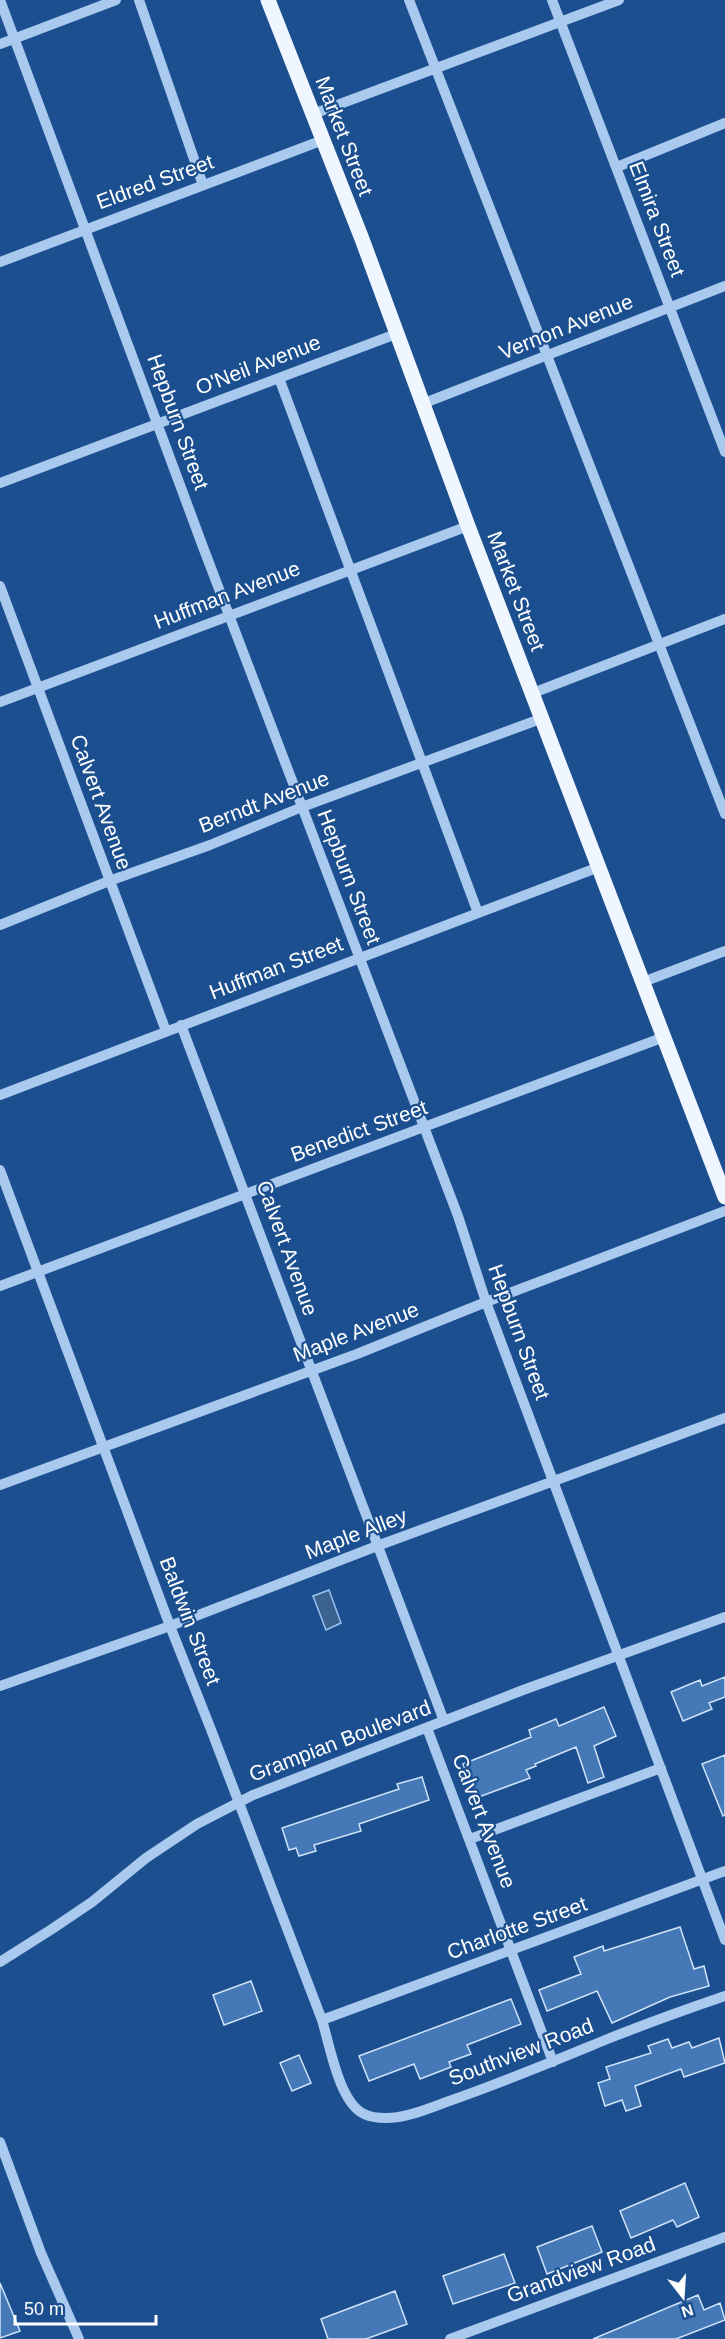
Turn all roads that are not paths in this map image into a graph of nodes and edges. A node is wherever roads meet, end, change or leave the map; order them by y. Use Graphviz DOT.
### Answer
graph roads {
  1 [pos="0,0"];
  2 [pos="116,0"];
  3 [pos="139,0"];
  4 [pos="268,0"];
  5 [pos="409,0"];
  6 [pos="552,0"];
  7 [pos="619,0"];
  8 [pos="561,22"];
  9 [pos="15,39"];
  10 [pos="0,45"];
  11 [pos="436,68"];
  12 [pos="313,114"];
  13 [pos="725,123"];
  14 [pos="323,140"];
  15 [pos="616,167"];
  16 [pos="202,185"];
  17 [pos="84,229"];
  18 [pos="0,262"];
  19 [pos="725,286"];
  20 [pos="669,308"];
  21 [pos="396,334"];
  22 [pos="547,356"];
  23 [pos="279,378"];
  24 [pos="422,404"];
  25 [pos="158,423"];
  26 [pos="725,452"];
  27 [pos="0,483"];
  28 [pos="468,526"];
  29 [pos="350,569"];
  30 [pos="0,586"];
  31 [pos="230,616"];
  32 [pos="725,619"];
  33 [pos="658,645"];
  34 [pos="37,687"];
  35 [pos="533,693"];
  36 [pos="0,702"];
  37 [pos="543,718"];
  38 [pos="422,763"];
  39 [pos="302,807"];
  40 [pos="725,814"];
  41 [pos="599,867"];
  42 [pos="109,880"];
  43 [pos="478,913"];
  44 [pos="0,925"];
  45 [pos="725,951"];
  46 [pos="359,957"];
  47 [pos="643,982"];
  48 [pos="181,1025"];
  49 [pos="165,1031"];
  50 [pos="664,1037"];
  51 [pos="0,1095"];
  52 [pos="424,1128"];
  53 [pos="0,1170"];
  54 [pos="246,1193"];
  55 [pos="725,1197"];
  56 [pos="725,1211"];
  57 [pos="38,1272"];
  58 [pos="0,1286"];
  59 [pos="486,1302"];
  60 [pos="312,1370"];
  61 [pos="725,1418"];
  62 [pos="102,1446"];
  63 [pos="554,1480"];
  64 [pos="0,1485"];
  65 [pos="377,1546"];
  66 [pos="725,1617"];
  67 [pos="170,1626"];
  68 [pos="618,1657"];
  69 [pos="0,1686"];
  70 [pos="444,1721"];
  71 [pos="427,1728"];
  72 [pos="661,1768"];
  73 [pos="238,1802"];
  74 [pos="470,1839"];
  75 [pos="725,1871"];
  76 [pos="702,1879"];
  77 [pos="725,1940"];
  78 [pos="512,1951"];
  79 [pos="0,1962"];
  80 [pos="725,1996"];
  81 [pos="322,2020"];
  82 [pos="554,2062"];
  83 [pos="342,2085"];
  84 [pos="0,2142"];
  85 [pos="725,2237"];
  86 [pos="79,2339"];
  87 [pos="450,2339"];
  1 -- 9 [label="street, Hepburn Street"];
  2 -- 9 [label="street"];
  3 -- 16 [label="street"];
  4 -- 12 [label="main road, Market Street"];
  5 -- 11 [label="street"];
  6 -- 8 [label="street, Elmira Street"];
  7 -- 8 [label="street"];
  8 -- 11 [label="street"];
  8 -- 15 [label="street, Elmira Street"];
  9 -- 10 [label="street"];
  9 -- 17 [label="street, Hepburn Street"];
  11 -- 12 [label="street"];
  11 -- 22 [label="street"];
  12 -- 14 [label="main road, Market Street"];
  13 -- 15 [label="street"];
  14 -- 16 [label="street, Eldred Street"];
  14 -- 21 [label="main road, Market Street"];
  15 -- 20 [label="street, Elmira Street"];
  16 -- 17 [label="street, Eldred Street"];
  17 -- 18 [label="street, Eldred Street"];
  17 -- 25 [label="street, Hepburn Street"];
  19 -- 20 [label="street, Vernon Avenue"];
  20 -- 22 [label="street, Vernon Avenue"];
  20 -- 26 [label="street, Elmira Street"];
  21 -- 23 [label="street, O'Neil Avenue"];
  21 -- 24 [label="main road, Market Street"];
  22 -- 24 [label="street, Vernon Avenue"];
  22 -- 33 [label="street"];
  23 -- 25 [label="street, O'Neil Avenue"];
  23 -- 29 [label="street"];
  24 -- 28 [label="main road, Market Street"];
  25 -- 27 [label="street, O'Neil Avenue"];
  25 -- 31 [label="street, Hepburn Street"];
  28 -- 29 [label="street, Huffman Avenue"];
  28 -- 35 [label="main road, Market Street"];
  29 -- 31 [label="street, Huffman Avenue"];
  29 -- 38 [label="street"];
  30 -- 34 [label="street, Calvert Avenue"];
  31 -- 34 [label="street, Huffman Avenue"];
  31 -- 39 [label="street, Hepburn Street"];
  32 -- 33 [label="street"];
  33 -- 35 [label="street"];
  33 -- 40 [label="street"];
  34 -- 36 [label="street, Huffman Avenue"];
  34 -- 42 [label="street, Calvert Avenue"];
  35 -- 37 [label="main road, Market Street"];
  37 -- 38 [label="street, Berndt Avenue"];
  37 -- 41 [label="main road, Market Street"];
  38 -- 39 [label="street, Berndt Avenue"];
  38 -- 43 [label="street"];
  39 -- 42 [label="street, Berndt Avenue"];
  39 -- 46 [label="street, Hepburn Street"];
  41 -- 43 [label="street, Huffman Street"];
  41 -- 47 [label="main road, Market Street"];
  42 -- 44 [label="street, Berndt Avenue"];
  42 -- 49 [label="street, Calvert Avenue"];
  43 -- 46 [label="street, Huffman Street"];
  45 -- 47 [label="street"];
  46 -- 48 [label="street, Huffman Street"];
  46 -- 52 [label="street, Hepburn Street"];
  47 -- 50 [label="main road, Market Street"];
  48 -- 49 [label="street, Huffman Street"];
  48 -- 54 [label="street, Calvert Avenue"];
  49 -- 51 [label="street, Huffman Street"];
  50 -- 52 [label="street, Benedict Street"];
  50 -- 55 [label="main road, Market Street"];
  52 -- 54 [label="street, Benedict Street"];
  52 -- 59 [label="street, Hepburn Street"];
  53 -- 57 [label="street, Baldwin Street"];
  54 -- 57 [label="street, Benedict Street"];
  54 -- 60 [label="street, Calvert Avenue"];
  56 -- 59 [label="street, Maple Avenue"];
  57 -- 58 [label="street, Benedict Street"];
  57 -- 62 [label="street, Baldwin Street"];
  59 -- 60 [label="street, Maple Avenue"];
  59 -- 63 [label="street, Hepburn Street"];
  60 -- 62 [label="street, Maple Avenue"];
  60 -- 65 [label="street, Calvert Avenue"];
  61 -- 63 [label="street, Maple Alley"];
  62 -- 64 [label="street, Maple Avenue"];
  62 -- 67 [label="street, Baldwin Street"];
  63 -- 65 [label="street, Maple Alley"];
  63 -- 68 [label="street, Hepburn Street"];
  65 -- 67 [label="street, Maple Alley"];
  65 -- 70 [label="street, Calvert Avenue"];
  66 -- 68 [label="street, Grampian Boulevard"];
  67 -- 69 [label="street, Maple Alley"];
  67 -- 73 [label="street, Baldwin Street"];
  68 -- 70 [label="street, Grampian Boulevard"];
  68 -- 72 [label="street, Hepburn Street"];
  70 -- 71 [label="street, Grampian Boulevard"];
  71 -- 73 [label="street, Grampian Boulevard"];
  71 -- 74 [label="street, Calvert Avenue"];
  72 -- 74 [label="street"];
  72 -- 76 [label="street, Hepburn Street"];
  73 -- 79 [label="street, Grampian Boulevard"];
  73 -- 81 [label="street, Baldwin Street"];
  74 -- 78 [label="street, Calvert Avenue"];
  75 -- 76 [label="street, Charlotte Street"];
  76 -- 77 [label="street, Hepburn Street"];
  76 -- 78 [label="street, Charlotte Street"];
  78 -- 81 [label="street, Charlotte Street"];
  78 -- 82 [label="street, Calvert Avenue"];
  80 -- 82 [label="street, Southview Road"];
  81 -- 83 [label="street, Baldwin Street"];
  82 -- 83 [label="street, Southview Road"];
  84 -- 86 [label="street"];
  85 -- 87 [label="street, Grandview Road"];
}
